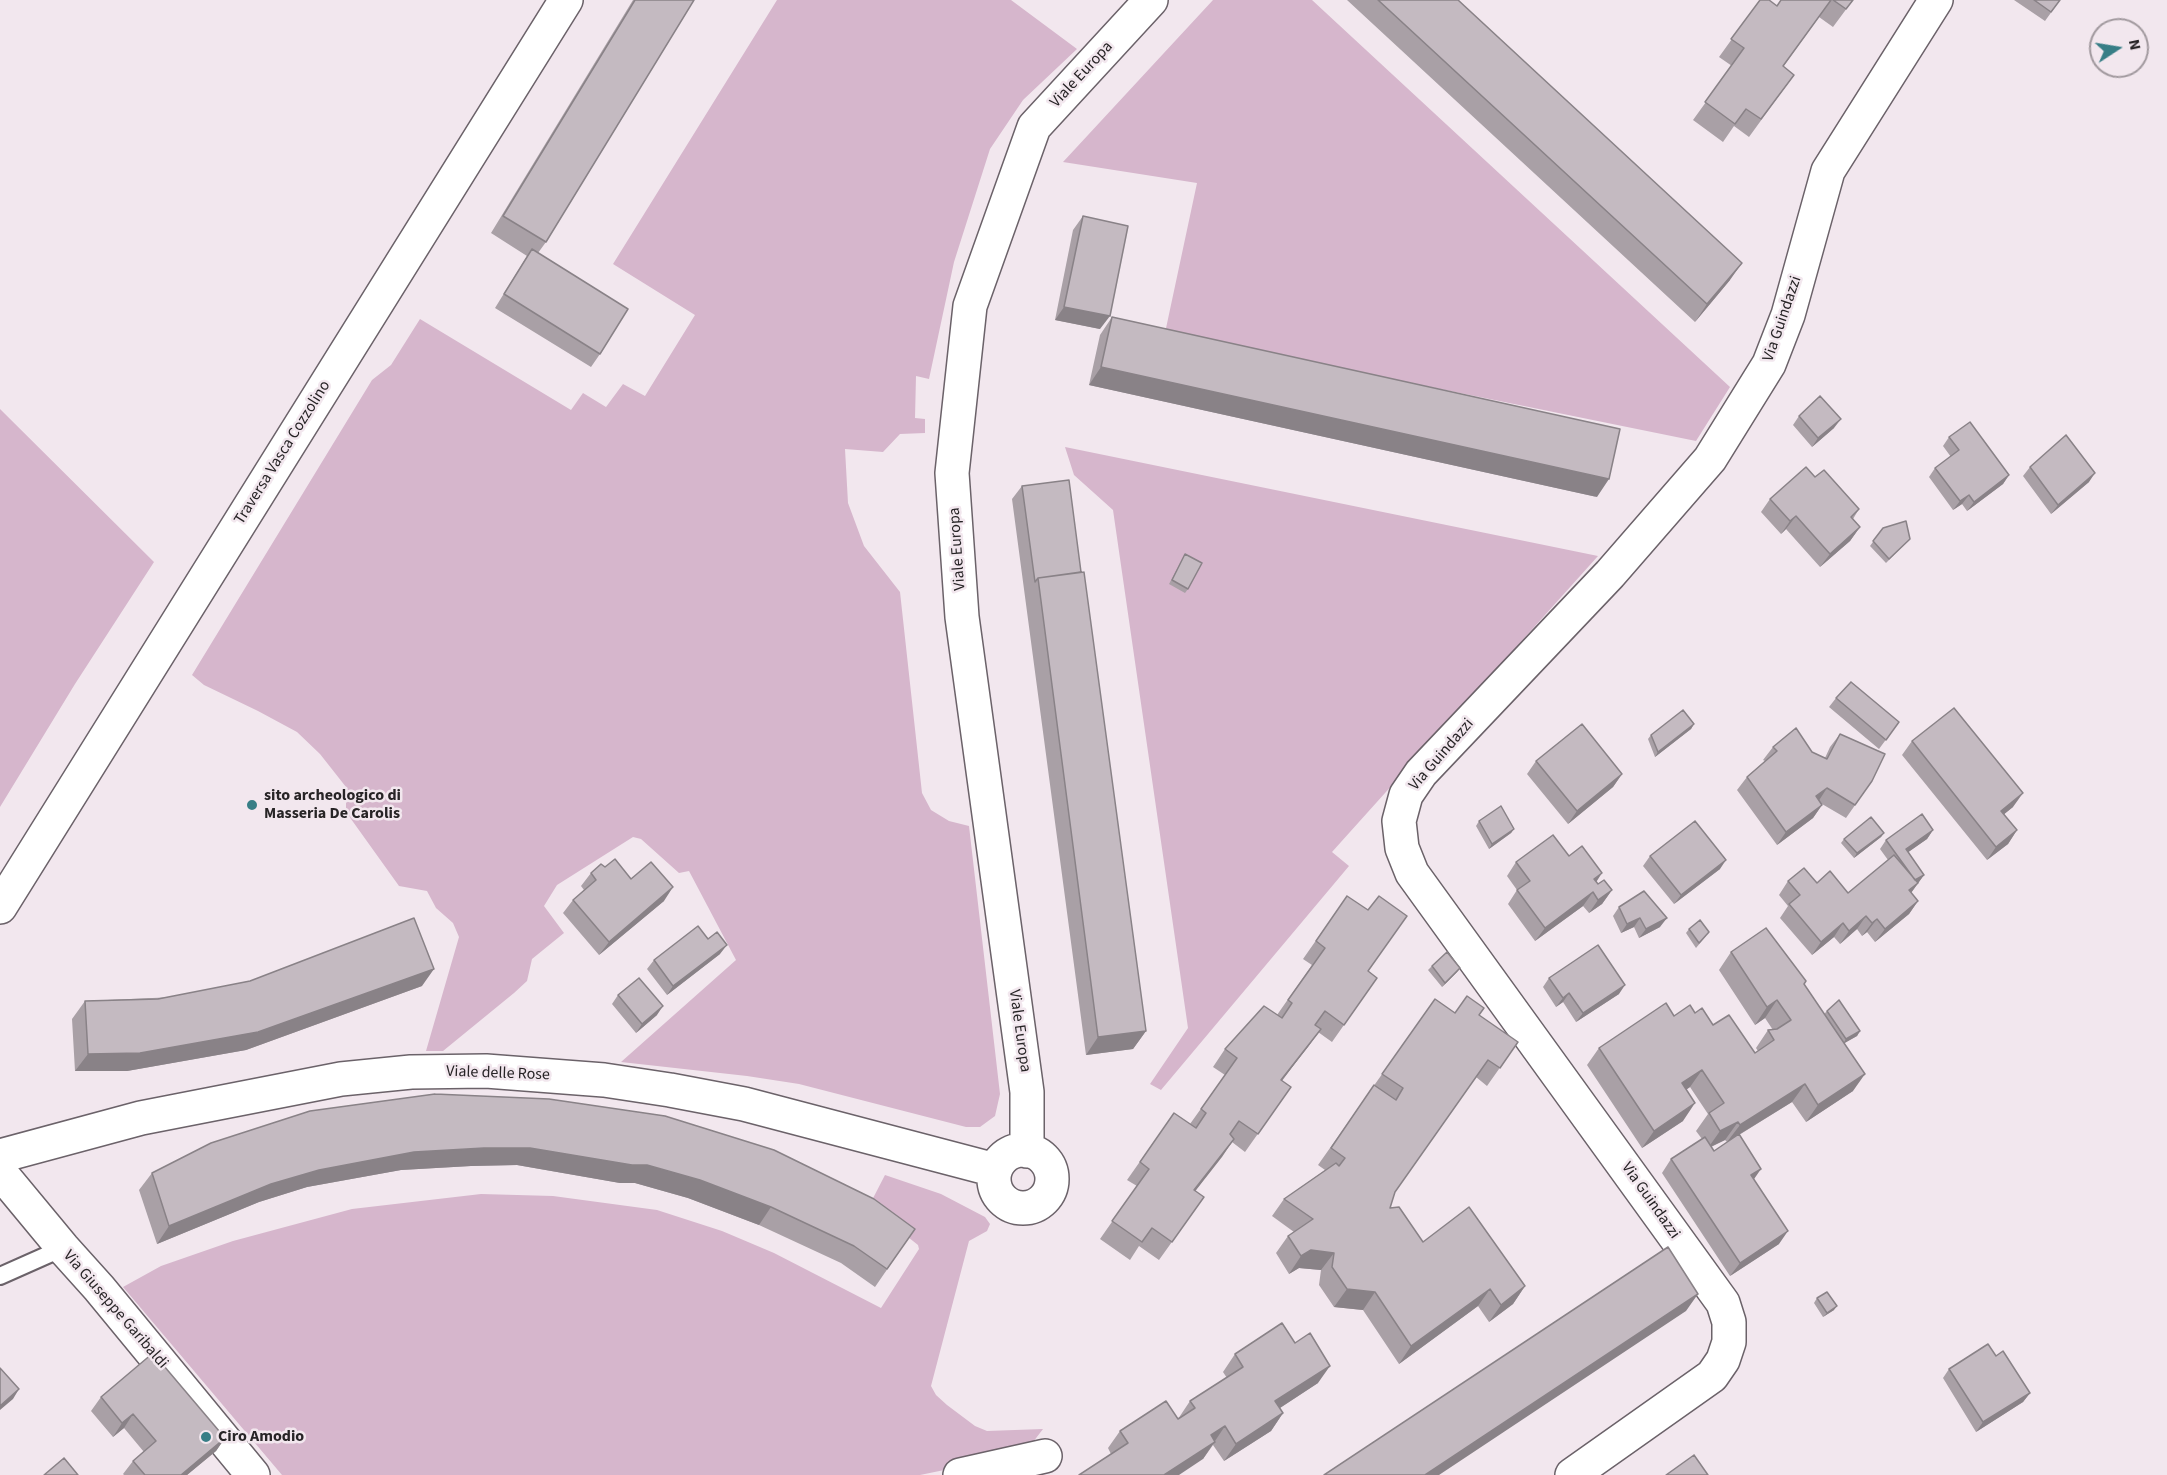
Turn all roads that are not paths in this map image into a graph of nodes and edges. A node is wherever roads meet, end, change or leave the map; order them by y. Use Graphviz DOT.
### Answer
graph roads {
  1 [pos="566,0"];
  2 [pos="1151,0"];
  3 [pos="1936,0"];
  4 [pos="0,907"];
  5 [pos="1028,1150"];
  6 [pos="0,1156"];
  7 [pos="995,1170"];
  8 [pos="0,1172"];
  9 [pos="63,1248"];
  10 [pos="0,1276"];
  11 [pos="1045,1456"];
  12 [pos="253,1475"];
  13 [pos="960,1475"];
  14 [pos="1572,1475"];
  1 -- 4 [label="street, Traversa Vasca Cozzolino"];
  2 -- 5 [label="street, Viale Europa"];
  3 -- 14 [label="street, Via Guindazzi"];
  5 -- 7 [label="street"];
  5 -- 7 [label="street"];
  6 -- 7 [label="street, Viale delle Rose"];
  8 -- 9 [label="street, Via Giuseppe Garibaldi"];
  9 -- 10 [label="lane"];
  9 -- 12 [label="street, Via Giuseppe Garibaldi"];
  11 -- 13 [label="street"];
}
